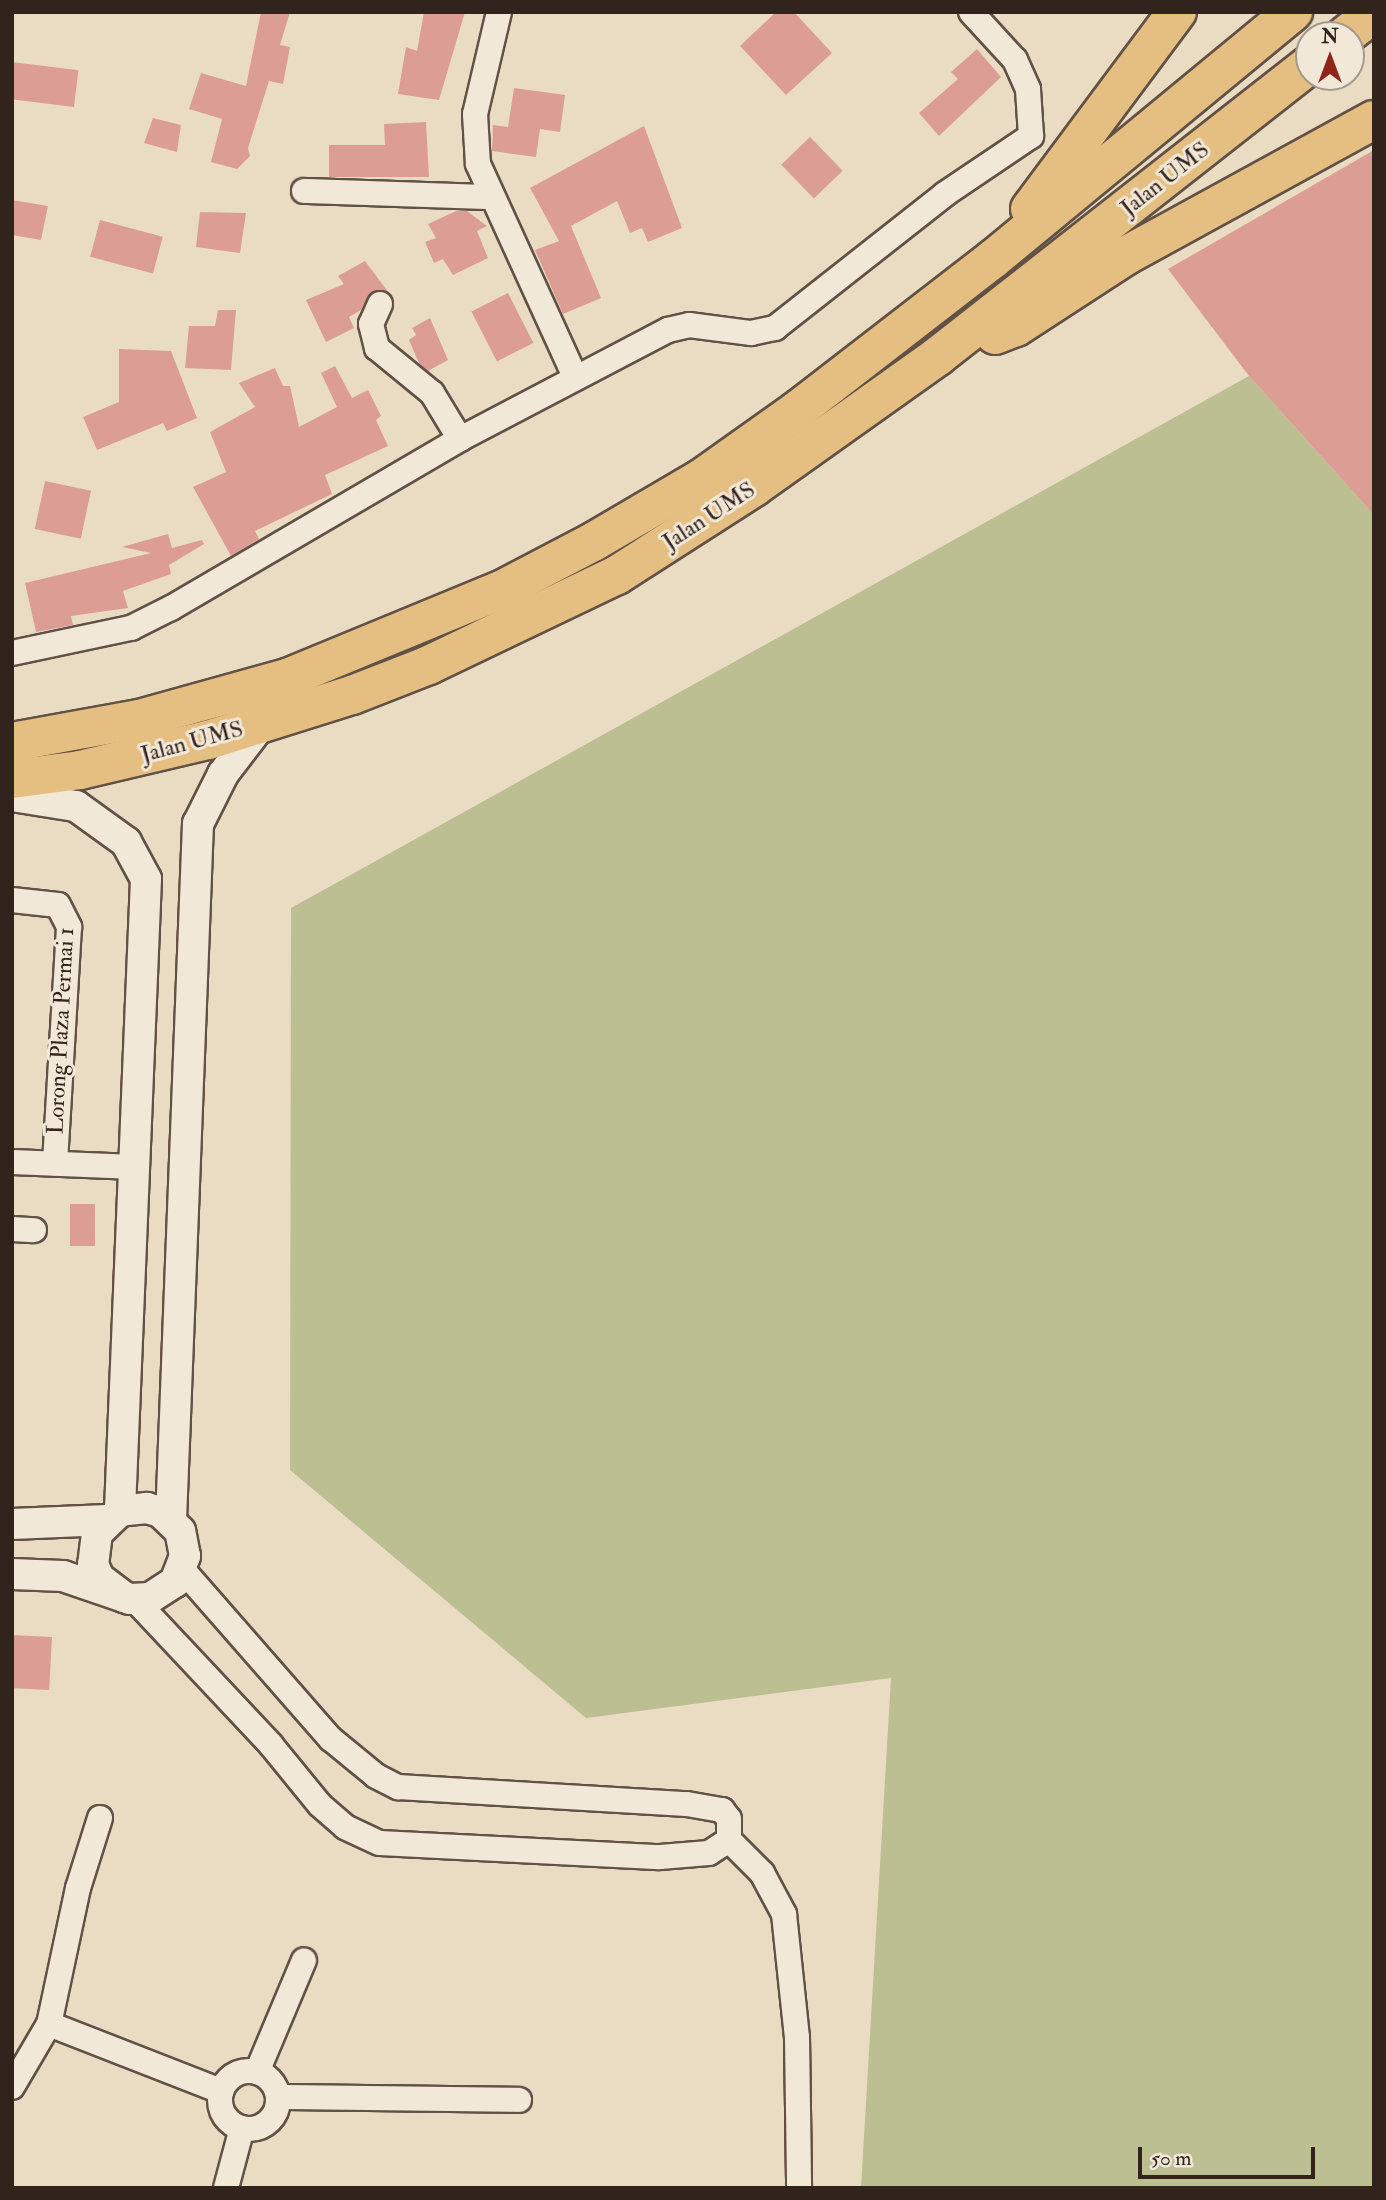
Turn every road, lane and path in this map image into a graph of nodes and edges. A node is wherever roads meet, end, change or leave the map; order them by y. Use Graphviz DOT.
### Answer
graph roads {
  1 [pos="499,12"];
  2 [pos="971,12"];
  3 [pos="1177,12"];
  4 [pos="1293,12"];
  5 [pos="1295,76"];
  6 [pos="1374,120"];
  7 [pos="304,191"];
  8 [pos="489,197"];
  9 [pos="993,259"];
  10 [pos="380,304"];
  11 [pos="938,356"];
  12 [pos="575,377"];
  13 [pos="460,439"];
  14 [pos="12,653"];
  15 [pos="262,723"];
  16 [pos="12,742"];
  17 [pos="12,779"];
  18 [pos="12,796"];
  19 [pos="12,900"];
  20 [pos="12,1162"];
  21 [pos="55,1164"];
  22 [pos="135,1167"];
  23 [pos="113,1515"];
  24 [pos="172,1520"];
  25 [pos="12,1524"];
  26 [pos="182,1569"];
  27 [pos="12,1574"];
  28 [pos="130,1598"];
  29 [pos="100,1818"];
  30 [pos="729,1840"];
  31 [pos="304,1960"];
  32 [pos="49,2024"];
  33 [pos="257,2072"];
  34 [pos="12,2087"];
  35 [pos="222,2091"];
  36 [pos="278,2097"];
  37 [pos="519,2100"];
  38 [pos="242,2128"];
  39 [pos="226,2188"];
  40 [pos="799,2188"];
  1 -- 8 [label="street"];
  2 -- 12 [label="street"];
  3 -- 9 [label="highway"];
  4 -- 9 [label="highway, Jalan UMS"];
  5 -- 11 [label="highway, Jalan UMS"];
  6 -- 11 [label="highway"];
  7 -- 8 [label="street"];
  8 -- 12 [label="street"];
  9 -- 16 [label="highway, Jalan UMS"];
  10 -- 13 [label="street"];
  11 -- 15 [label="highway, Jalan UMS"];
  12 -- 13 [label="street"];
  13 -- 14 [label="street"];
  15 -- 17 [label="highway, Jalan UMS"];
  15 -- 24 [label="street"];
  18 -- 22 [label="street"];
  19 -- 21 [label="street, Lorong Plaza Permai 1"];
  20 -- 21 [label="street"];
  21 -- 22 [label="street"];
  22 -- 23 [label="street"];
  23 -- 24 [label="street"];
  23 -- 25 [label="street"];
  23 -- 28 [label="street"];
  24 -- 26 [label="street"];
  26 -- 28 [label="street"];
  26 -- 30 [label="street"];
  27 -- 28 [label="street"];
  28 -- 30 [label="street"];
  29 -- 32 [label="street"];
  30 -- 40 [label="street"];
  31 -- 33 [label="street"];
  32 -- 34 [label="street"];
  32 -- 35 [label="street"];
  33 -- 35 [label="street"];
  33 -- 36 [label="street"];
  35 -- 38 [label="street"];
  36 -- 37 [label="street"];
  36 -- 38 [label="street"];
  38 -- 39 [label="street"];
}
